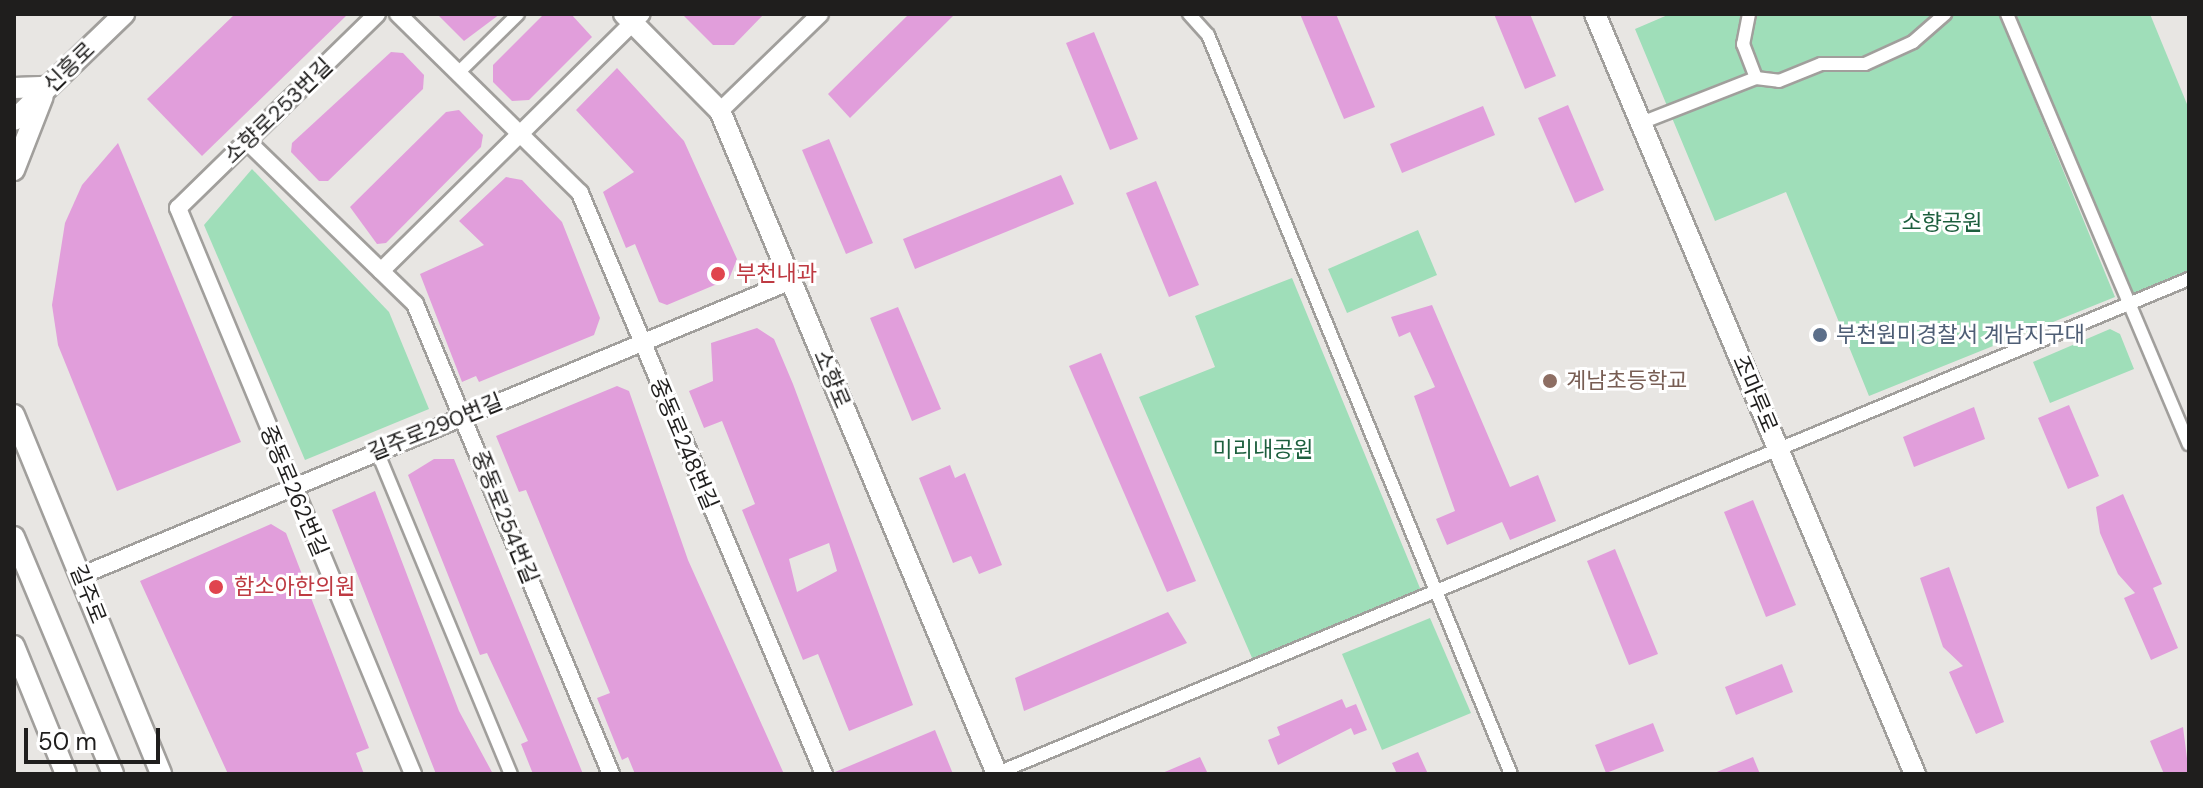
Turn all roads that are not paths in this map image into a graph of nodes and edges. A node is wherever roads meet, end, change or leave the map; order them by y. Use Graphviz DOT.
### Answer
graph roads {
  1 [pos="124,14"];
  2 [pos="377,14"];
  3 [pos="398,14"];
  4 [pos="518,14"];
  5 [pos="820,14"];
  6 [pos="1189,14"];
  7 [pos="1595,14"];
  8 [pos="1749,14"];
  9 [pos="2007,14"];
  10 [pos="1936,16"];
  11 [pos="633,17"];
  12 [pos="458,73"];
  13 [pos="1756,78"];
  14 [pos="47,87"];
  15 [pos="14,88"];
  16 [pos="720,111"];
  17 [pos="14,120"];
  18 [pos="1641,123"];
  19 [pos="518,133"];
  20 [pos="247,141"];
  21 [pos="14,170"];
  22 [pos="178,208"];
  23 [pos="381,271"];
  24 [pos="2189,279"];
  25 [pos="791,281"];
  26 [pos="2130,304"];
  27 [pos="641,342"];
  28 [pos="14,415"];
  29 [pos="463,416"];
  30 [pos="2189,444"];
  31 [pos="1777,448"];
  32 [pos="377,451"];
  33 [pos="292,486"];
  34 [pos="14,537"];
  35 [pos="80,576"];
  36 [pos="1438,595"];
  37 [pos="14,646"];
  38 [pos="66,774"];
  39 [pos="113,774"];
  40 [pos="161,774"];
  41 [pos="413,774"];
  42 [pos="511,774"];
  43 [pos="611,774"];
  44 [pos="824,774"];
  45 [pos="996,774"];
  46 [pos="1511,774"];
  47 [pos="1915,774"];
  1 -- 14 [label="street, 신흥로"];
  2 -- 20 [label="street, 소향로253번길"];
  3 -- 12 [label="street, 중동로248번길"];
  4 -- 12 [label="street"];
  5 -- 16 [label="street"];
  6 -- 36 [label="street"];
  7 -- 18 [label="street, 조마루로"];
  8 -- 13 [label="street"];
  9 -- 26 [label="street"];
  10 -- 13 [label="street"];
  11 -- 16 [label="street, 소향로"];
  11 -- 19 [label="street"];
  12 -- 19 [label="street, 중동로248번길"];
  13 -- 18 [label="street"];
  14 -- 15 [label="street"];
  14 -- 17 [label="street, 신흥로"];
  14 -- 21 [label="street"];
  16 -- 25 [label="street, 소향로"];
  18 -- 31 [label="street, 조마루로"];
  19 -- 23 [label="street"];
  19 -- 27 [label="street, 중동로248번길"];
  20 -- 22 [label="street, 소향로253번길"];
  20 -- 23 [label="street, 중동로254번길"];
  22 -- 33 [label="street, 중동로262번길"];
  23 -- 29 [label="street, 중동로254번길"];
  24 -- 26 [label="street"];
  25 -- 27 [label="street, 길주로290번길"];
  25 -- 45 [label="street, 소향로"];
  26 -- 30 [label="street"];
  26 -- 31 [label="street"];
  27 -- 29 [label="street, 길주로290번길"];
  27 -- 44 [label="street, 중동로248번길"];
  28 -- 35 [label="street, 길주로"];
  29 -- 32 [label="street, 길주로290번길"];
  29 -- 43 [label="street, 중동로254번길"];
  31 -- 36 [label="street"];
  31 -- 47 [label="street, 조마루로"];
  32 -- 33 [label="street, 길주로290번길"];
  32 -- 42 [label="street"];
  33 -- 35 [label="street, 길주로290번길"];
  33 -- 41 [label="street, 중동로262번길"];
  34 -- 39 [label="street, 길주로"];
  35 -- 40 [label="street, 길주로"];
  36 -- 45 [label="street"];
  36 -- 46 [label="street"];
  37 -- 38 [label="street"];
}
